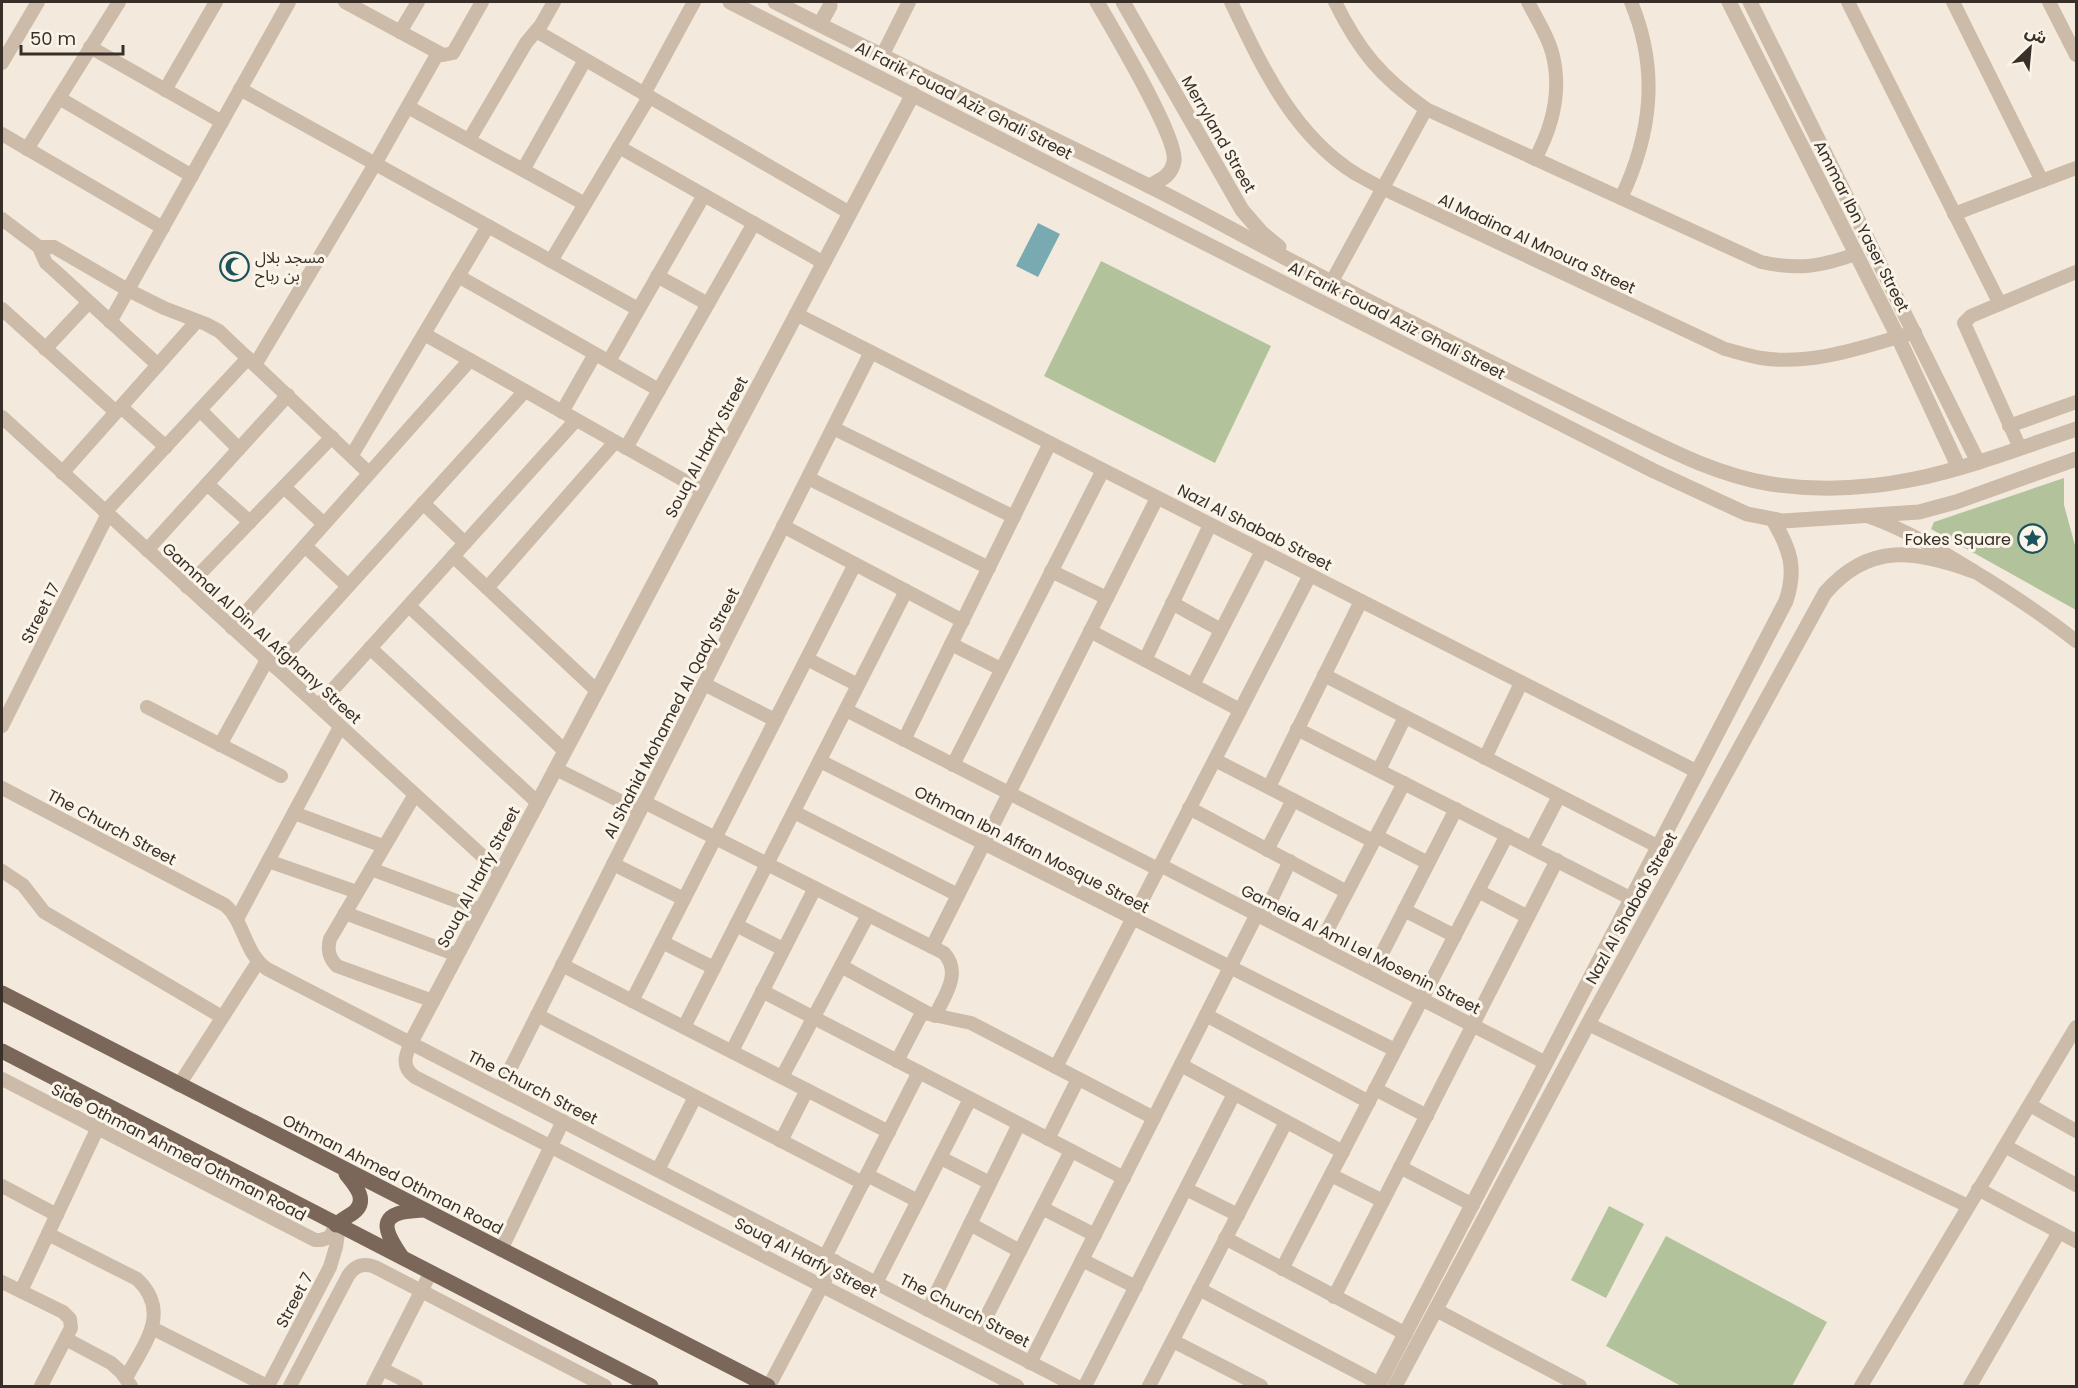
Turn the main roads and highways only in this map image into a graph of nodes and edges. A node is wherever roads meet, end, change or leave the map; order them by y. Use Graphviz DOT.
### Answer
graph roads {
  1 [pos="2,993"];
  2 [pos="2,1051"];
  3 [pos="342,1169"];
  4 [pos="423,1210"];
  5 [pos="338,1225"];
  6 [pos="403,1257"];
  7 [pos="641,1384"];
  8 [pos="768,1386"];
  1 -- 3 [label="main road, Othman Ahmed Othman Road"];
  2 -- 5 [label="main road"];
  3 -- 4 [label="main road, Othman Ahmed Othman Road"];
  3 -- 5 [label="main road"];
  4 -- 6 [label="main road"];
  4 -- 8 [label="main road, Othman Ahmed Othman Road"];
  5 -- 6 [label="main road"];
  6 -- 7 [label="main road"];
}
